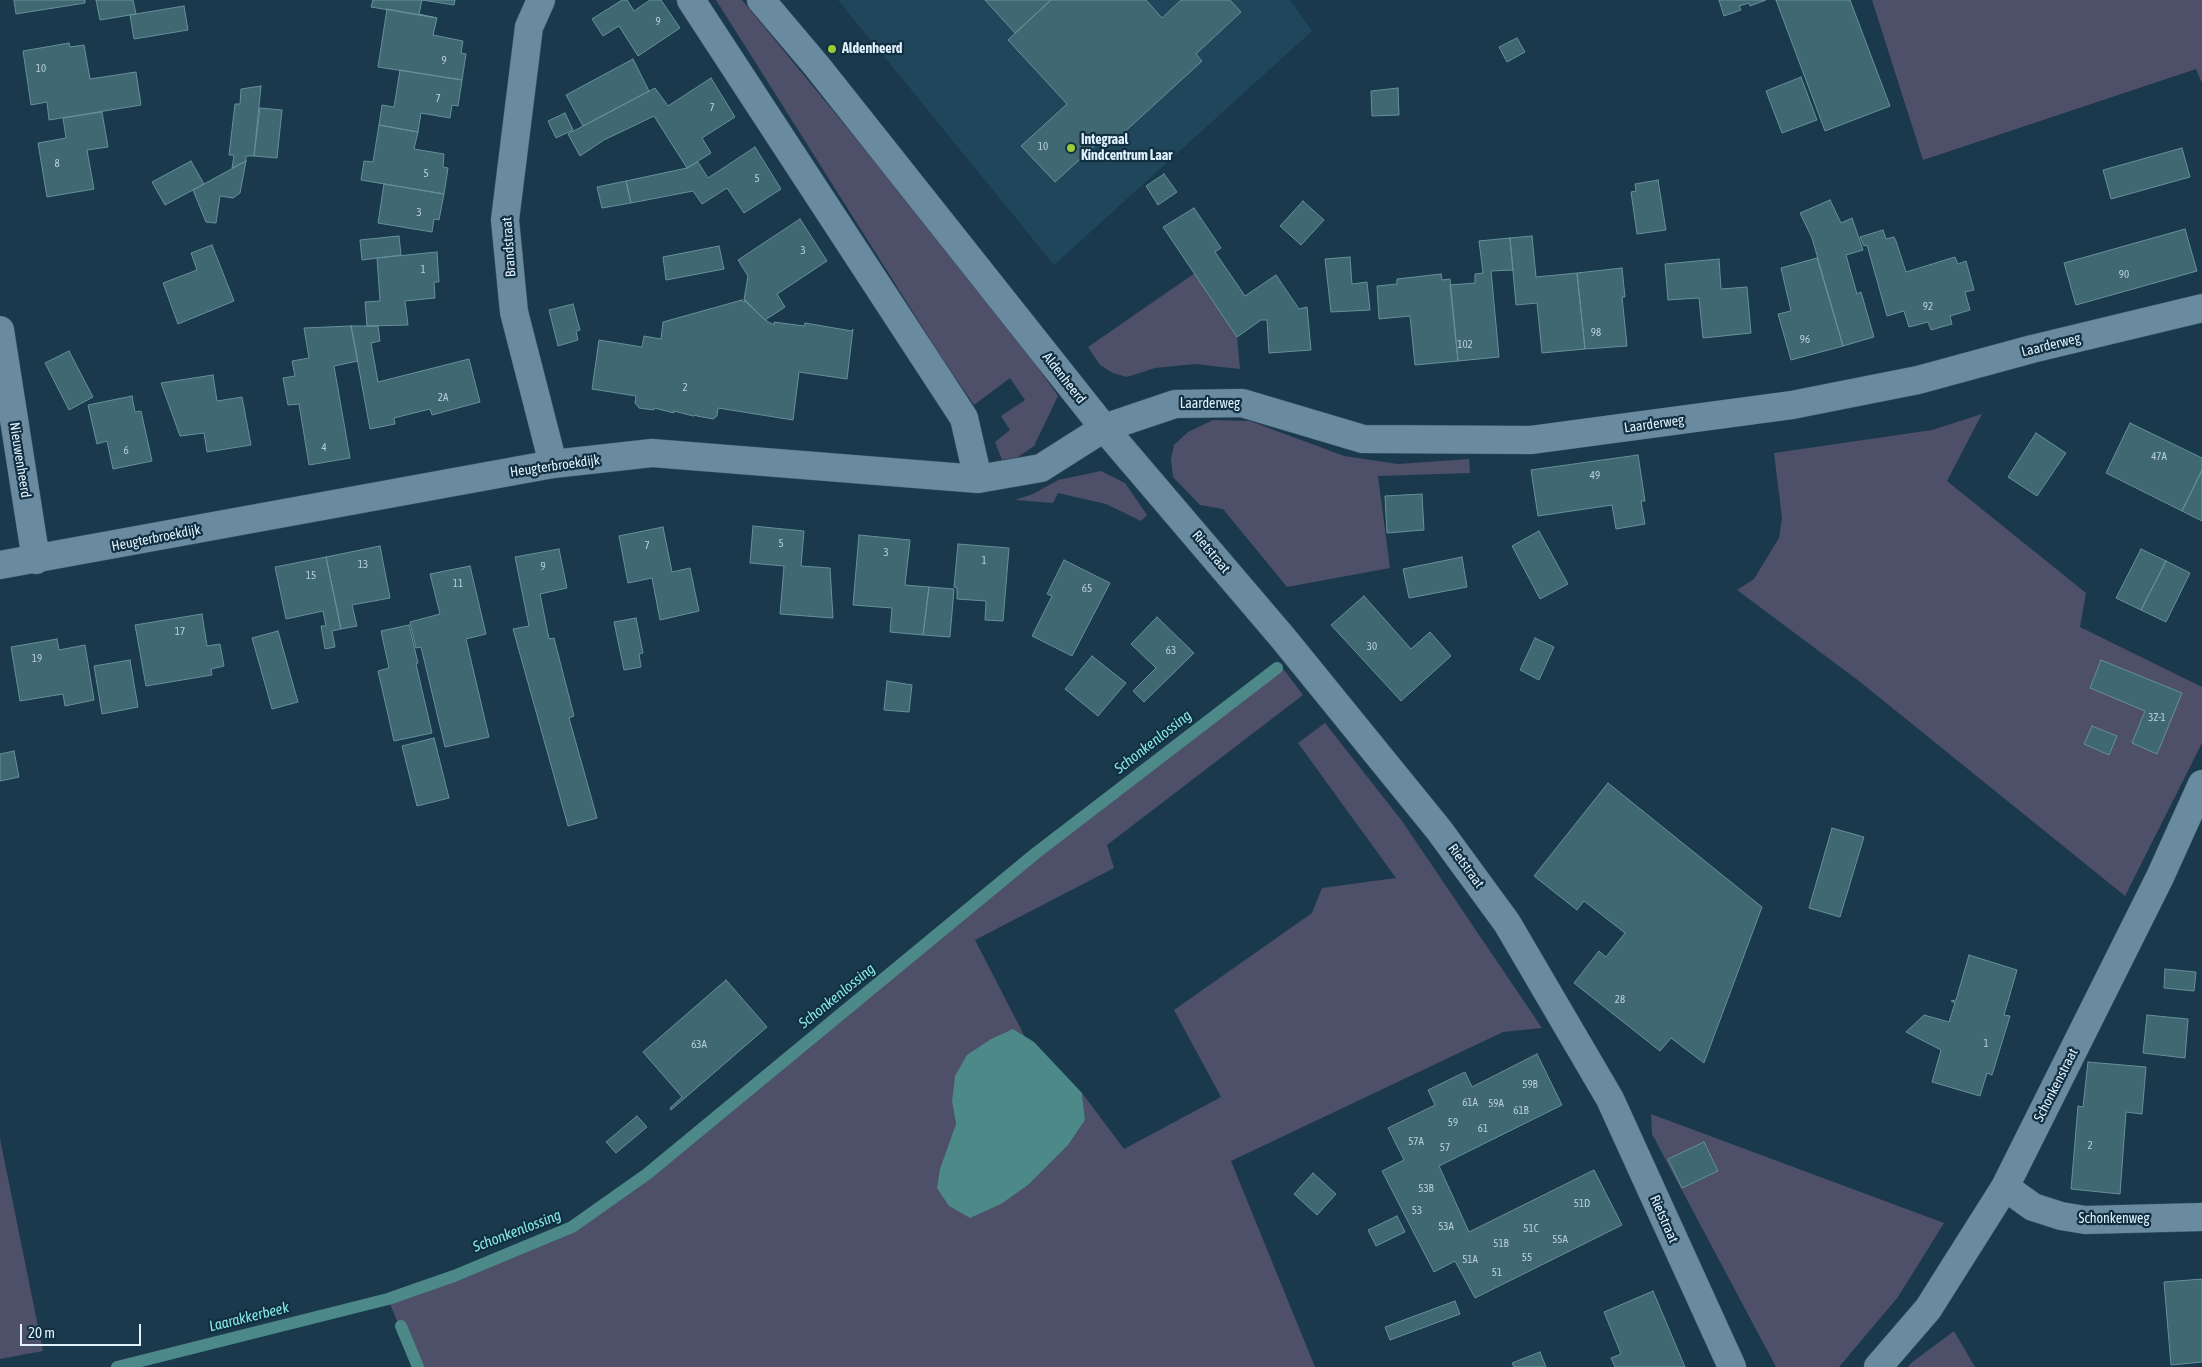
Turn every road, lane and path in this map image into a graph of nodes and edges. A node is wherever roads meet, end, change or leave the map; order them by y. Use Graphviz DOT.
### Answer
graph roads {
  1 [pos="541,0"];
  2 [pos="691,0"];
  3 [pos="761,0"];
  4 [pos="2202,308"];
  5 [pos="0,330"];
  6 [pos="1104,428"];
  7 [pos="552,464"];
  8 [pos="978,480"];
  9 [pos="36,560"];
  10 [pos="0,565"];
  11 [pos="2202,784"];
  12 [pos="2005,1187"];
  13 [pos="2202,1217"];
  14 [pos="1732,1367"];
  15 [pos="1878,1367"];
  1 -- 7 [label="street, Brandstraat"];
  2 -- 8 [label="street"];
  3 -- 6 [label="street, Aldenheerd"];
  4 -- 6 [label="street, Laarderweg"];
  5 -- 9 [label="street, Nieuwenheerd"];
  6 -- 8 [label="street, Heugterbroekdijk"];
  6 -- 14 [label="street, Rietstraat"];
  7 -- 8 [label="street, Heugterbroekdijk"];
  7 -- 9 [label="street, Heugterbroekdijk"];
  9 -- 10 [label="street, Heugterbroekdijk"];
  11 -- 12 [label="street, Schonkenstraat"];
  12 -- 13 [label="street, Schonkenweg"];
  12 -- 15 [label="street, Schonkenstraat"];
}
